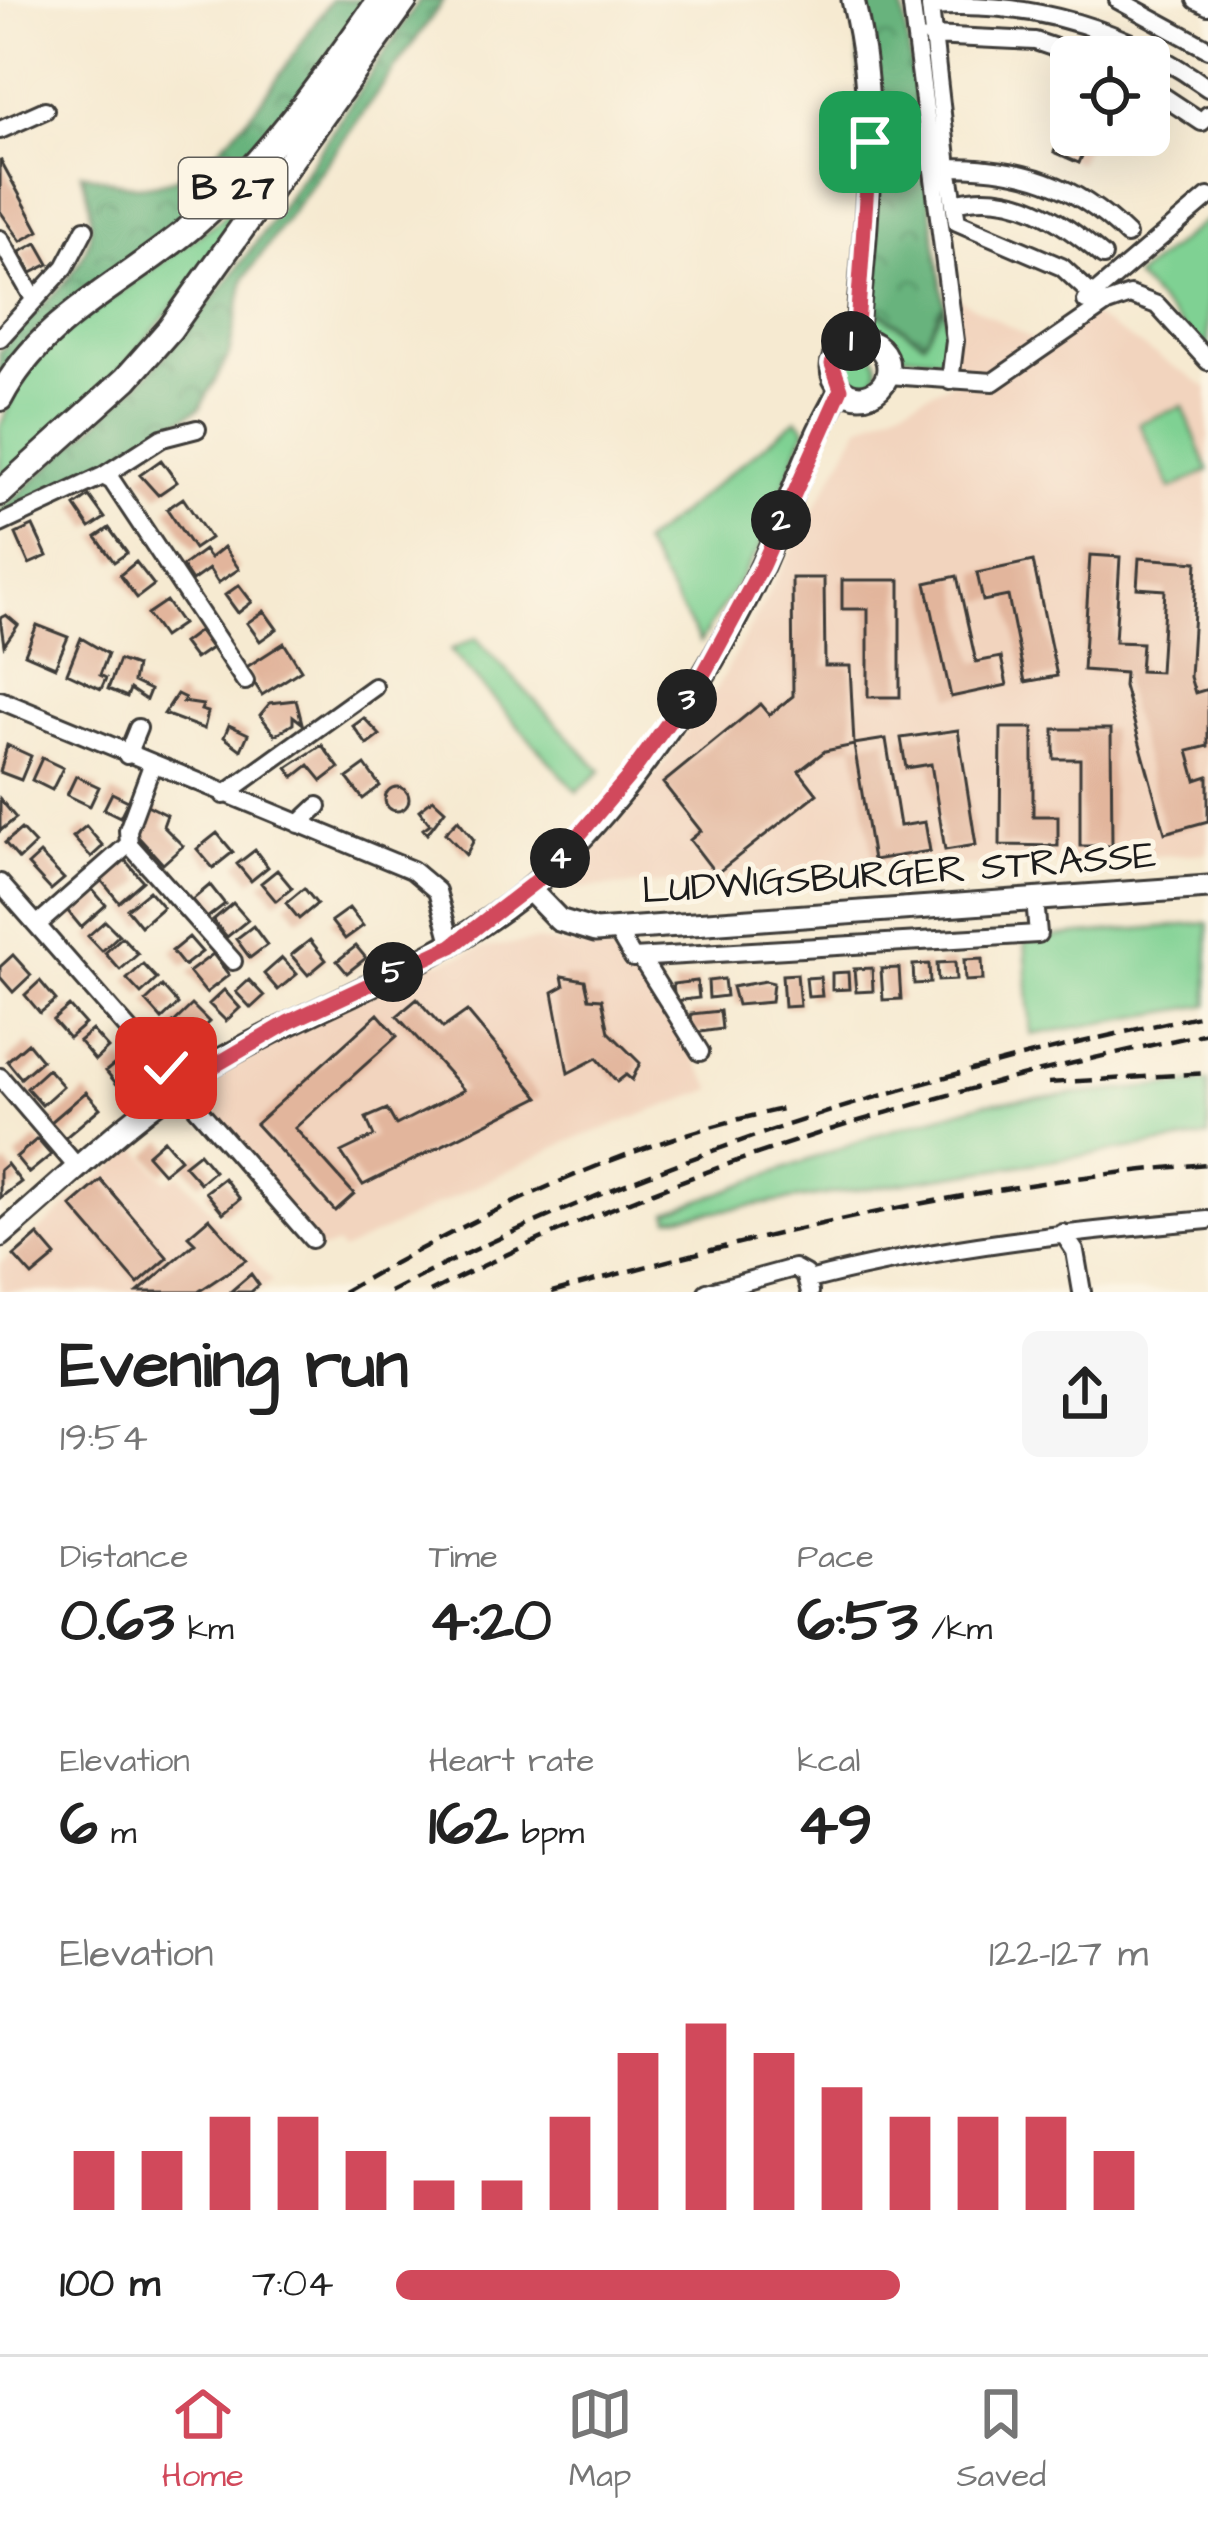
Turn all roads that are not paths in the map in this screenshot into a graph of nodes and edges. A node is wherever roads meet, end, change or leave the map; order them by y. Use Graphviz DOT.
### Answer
graph roads {
  1 [pos="380,0"];
  2 [pos="405,0"];
  3 [pos="853,0"];
  4 [pos="910,0"];
  5 [pos="1118,0"];
  6 [pos="1196,0"];
  7 [pos="929,4"];
  8 [pos="1208,7"];
  9 [pos="931,36"];
  10 [pos="1050,45"];
  11 [pos="1208,49"];
  12 [pos="1208,88"];
  13 [pos="1170,101"];
  14 [pos="45,110"];
  15 [pos="1208,115"];
  16 [pos="0,130"];
  17 [pos="941,168"];
  18 [pos="1208,197"];
  19 [pos="954,203"];
  20 [pos="85,229"];
  21 [pos="1127,235"];
  22 [pos="0,238"];
  23 [pos="1103,256"];
  24 [pos="1090,292"];
  25 [pos="34,299"];
  26 [pos="1075,324"];
  27 [pos="0,338"];
  28 [pos="856,340"];
  29 [pos="1208,361"];
  30 [pos="888,375"];
  31 [pos="950,381"];
  32 [pos="841,389"];
  33 [pos="0,398"];
  34 [pos="197,429"];
  35 [pos="103,476"];
  36 [pos="0,493"];
  37 [pos="0,524"];
  38 [pos="244,680"];
  39 [pos="374,687"];
  40 [pos="0,700"];
  41 [pos="138,728"];
  42 [pos="128,755"];
  43 [pos="152,765"];
  44 [pos="224,795"];
  45 [pos="318,806"];
  46 [pos="299,824"];
  47 [pos="129,844"];
  48 [pos="1,887"];
  49 [pos="1208,887"];
  50 [pos="529,889"];
  51 [pos="1035,899"];
  52 [pos="722,921"];
  53 [pos="37,925"];
  54 [pos="606,931"];
  55 [pos="447,948"];
  56 [pos="725,952"];
  57 [pos="641,958"];
  58 [pos="233,961"];
  59 [pos="700,1052"];
  60 [pos="0,1077"];
  61 [pos="180,1086"];
  62 [pos="78,1168"];
  63 [pos="1208,1220"];
  64 [pos="1064,1233"];
  65 [pos="0,1236"];
  66 [pos="312,1239"];
  67 [pos="747,1281"];
  68 [pos="809,1286"];
  69 [pos="707,1292"];
  70 [pos="764,1292"];
  71 [pos="1082,1292"];
  1 -- 33 [label="highway, B 27"];
  2 -- 36 [label="highway, B 27"];
  3 -- 28 [label="main road"];
  4 -- 17 [label="street"];
  5 -- 11 [label="street"];
  6 -- 8 [label="street"];
  7 -- 9 [label="street"];
  7 -- 12 [label="street"];
  9 -- 10 [label="street"];
  9 -- 17 [label="street"];
  13 -- 15 [label="street"];
  14 -- 16 [label="street"];
  17 -- 19 [label="street"];
  17 -- 21 [label="street"];
  17 -- 31 [label="street"];
  18 -- 24 [label="street"];
  19 -- 23 [label="street"];
  19 -- 24 [label="street"];
  20 -- 25 [label="street"];
  22 -- 25 [label="street"];
  24 -- 26 [label="street"];
  25 -- 27 [label="street"];
  26 -- 29 [label="street"];
  26 -- 31 [label="street"];
  28 -- 30 [label="main road"];
  28 -- 32 [label="main road"];
  30 -- 31 [label="street"];
  30 -- 32 [label="main road"];
  32 -- 50 [label="main road"];
  34 -- 35 [label="street"];
  35 -- 37 [label="street"];
  35 -- 38 [label="street"];
  39 -- 44 [label="street"];
  40 -- 42 [label="street"];
  41 -- 42 [label="street"];
  42 -- 43 [label="street"];
  43 -- 44 [label="street"];
  43 -- 47 [label="street"];
  44 -- 46 [label="street"];
  45 -- 46 [label="street"];
  46 -- 55 [label="street"];
  47 -- 53 [label="street"];
  47 -- 58 [label="street"];
  48 -- 53 [label="street"];
  49 -- 51 [label="main road, LUDWIGSBURGER STRASSE"];
  50 -- 54 [label="main road"];
  50 -- 55 [label="main road"];
  51 -- 52 [label="main road, LUDWIGSBURGER STRASSE"];
  51 -- 56 [label="street"];
  52 -- 54 [label="main road, LUDWIGSBURGER STRASSE"];
  52 -- 56 [label="street"];
  53 -- 61 [label="street"];
  54 -- 57 [label="street"];
  55 -- 61 [label="main road"];
  56 -- 57 [label="street"];
  57 -- 59 [label="street"];
  60 -- 62 [label="street"];
  61 -- 62 [label="main road"];
  61 -- 66 [label="street"];
  62 -- 65 [label="main road"];
  63 -- 64 [label="street"];
  64 -- 68 [label="street"];
  64 -- 71 [label="street"];
  67 -- 68 [label="street"];
  67 -- 69 [label="street"];
  67 -- 70 [label="street"];
}
